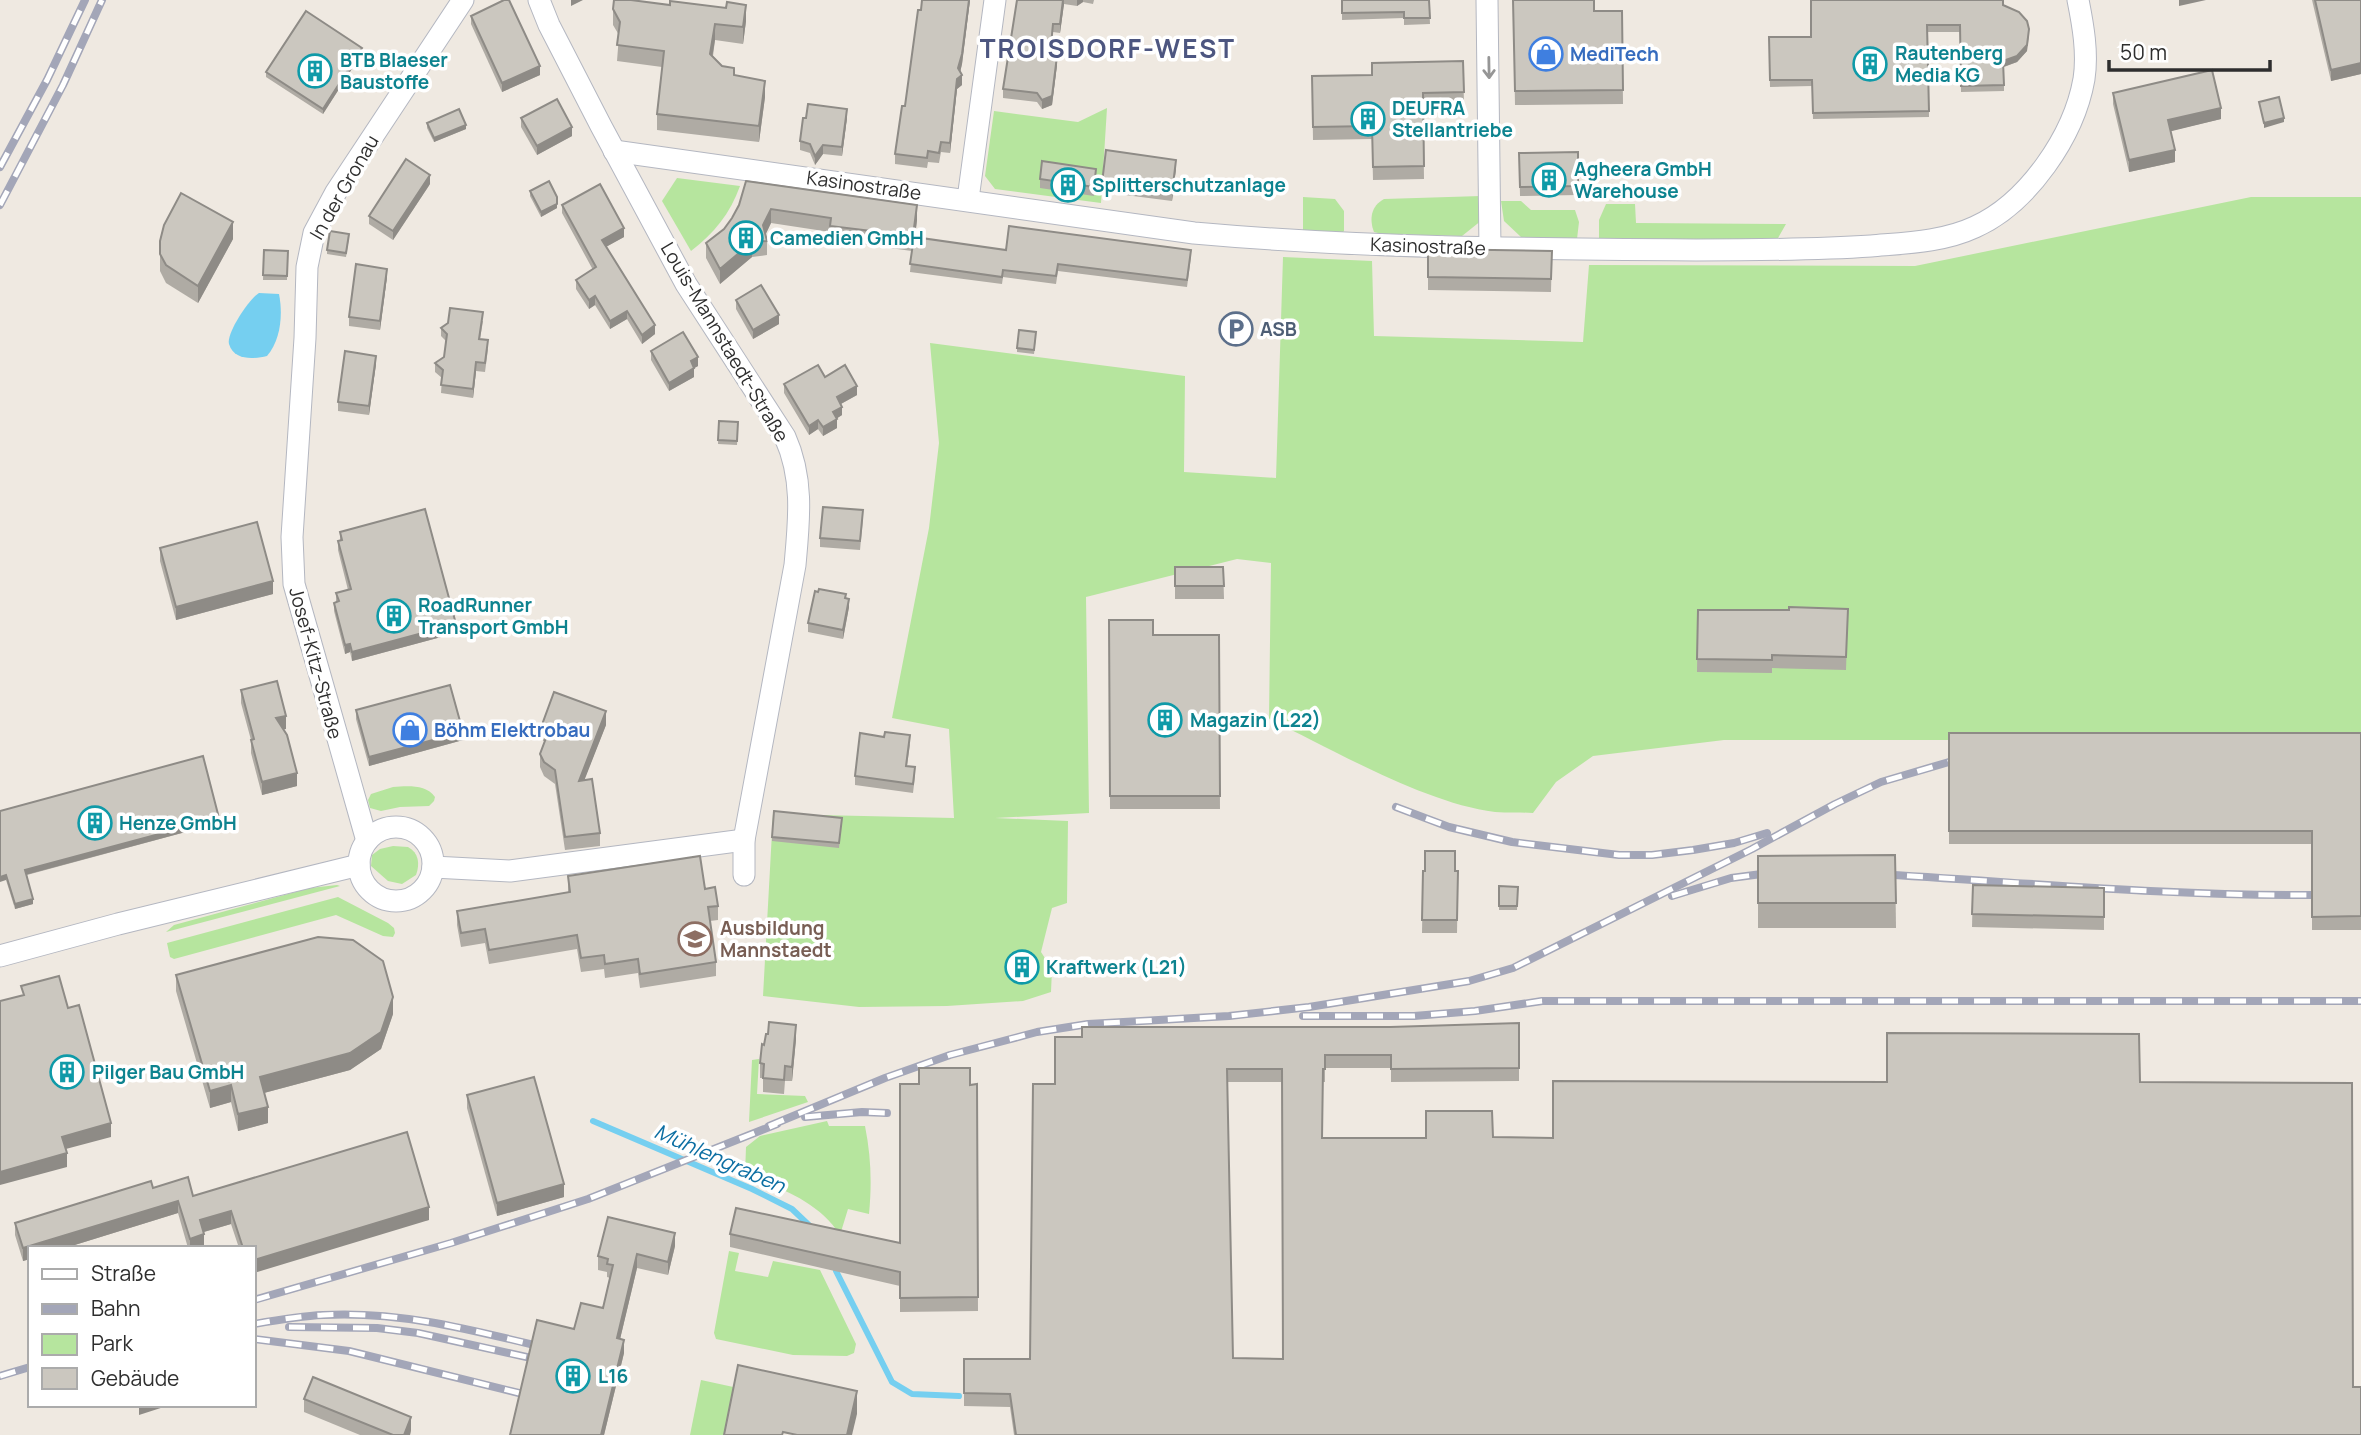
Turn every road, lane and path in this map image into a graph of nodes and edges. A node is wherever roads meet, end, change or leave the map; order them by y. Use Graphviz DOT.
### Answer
graph roads {
  1 [pos="463,0"];
  2 [pos="539,0"];
  3 [pos="995,0"];
  4 [pos="1487,0"];
  5 [pos="2078,0"];
  6 [pos="614,151"];
  7 [pos="968,199"];
  8 [pos="1490,249"];
  9 [pos="298,440"];
  10 [pos="744,840"];
  11 [pos="367,841"];
  12 [pos="359,864"];
  13 [pos="433,867"];
  14 [pos="744,875"];
  15 [pos="0,956"];
  1 -- 9 [label="street, In der Gronau"];
  2 -- 6 [label="street, Louis-Mannstaedt-Straße"];
  3 -- 7 [label="street"];
  4 -- 8 [label="street, one-way"];
  5 -- 8 [label="street, Kasinostraße"];
  6 -- 7 [label="street, Kasinostraße"];
  6 -- 10 [label="street, Louis-Mannstaedt-Straße"];
  7 -- 8 [label="street, Kasinostraße"];
  9 -- 11 [label="street, Josef-Kitz-Straße"];
  10 -- 13 [label="street"];
  10 -- 14 [label="street, Louis-Mannstaedt-Straße"];
  11 -- 12 [label="street"];
  11 -- 13 [label="street"];
  12 -- 13 [label="street"];
  12 -- 15 [label="street"];
}
